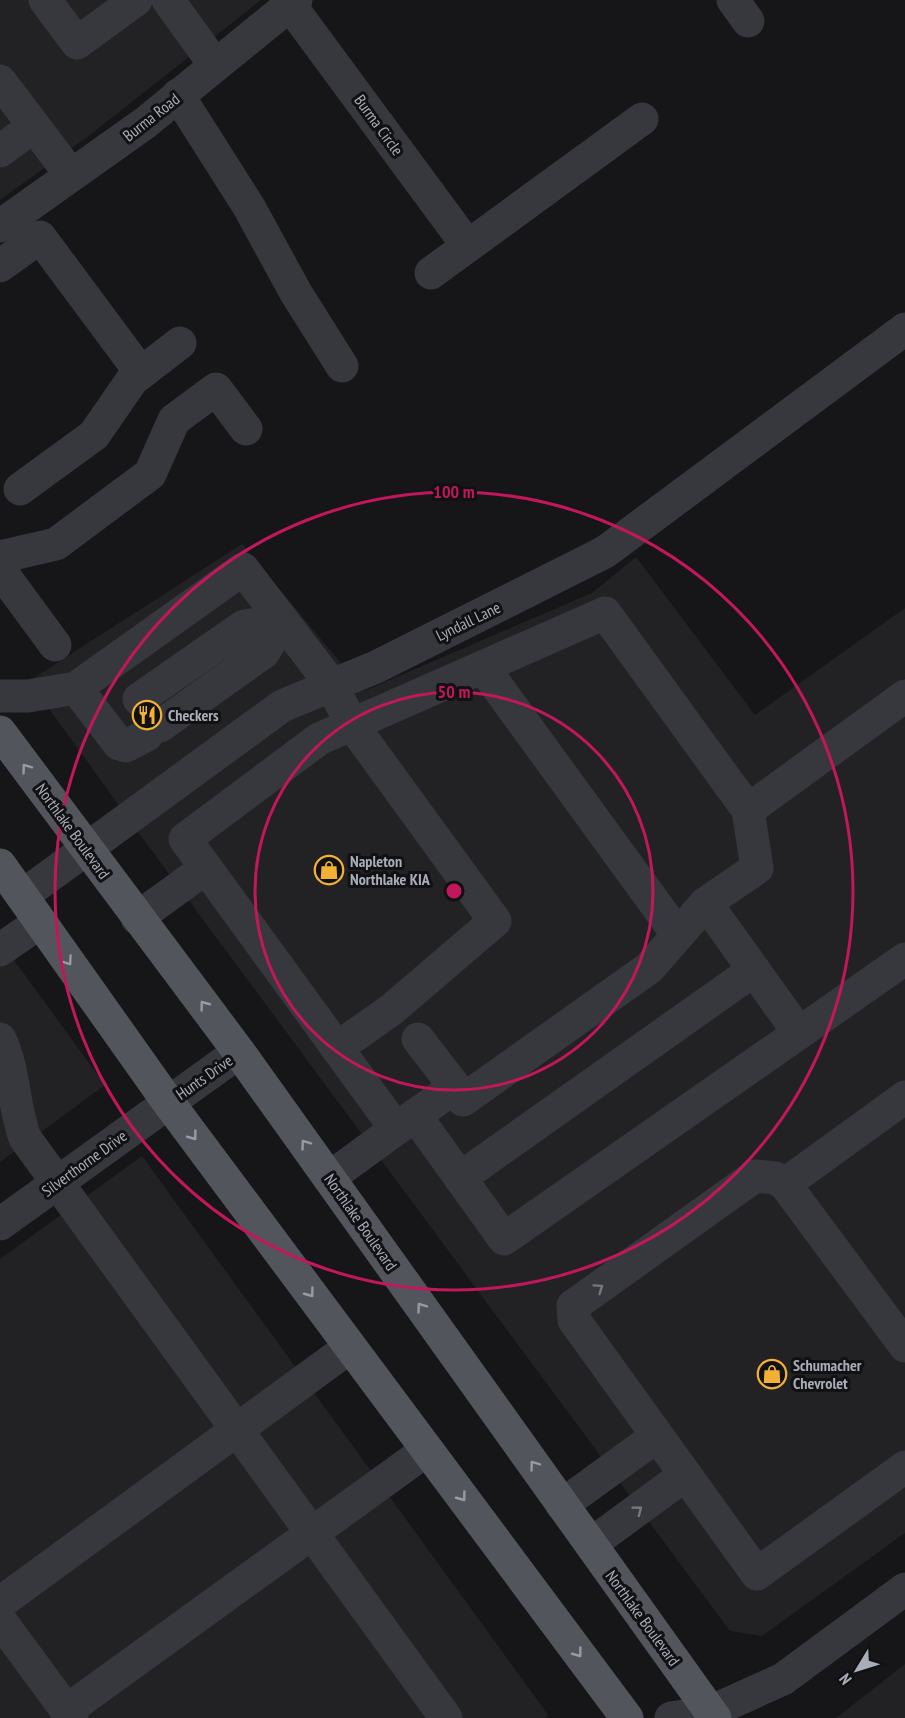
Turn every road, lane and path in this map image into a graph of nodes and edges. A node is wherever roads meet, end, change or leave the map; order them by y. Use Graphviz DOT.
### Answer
graph roads {
  1 [pos="45,0"];
  2 [pos="136,0"];
  3 [pos="168,0"];
  4 [pos="293,2"];
  5 [pos="216,65"];
  6 [pos="0,81"];
  7 [pos="178,95"];
  8 [pos="642,119"];
  9 [pos="34,126"];
  10 [pos="0,151"];
  11 [pos="71,175"];
  12 [pos="0,226"];
  13 [pos="467,245"];
  14 [pos="0,266"];
  15 [pos="431,273"];
  16 [pos="905,329"];
  17 [pos="180,343"];
  18 [pos="342,366"];
  19 [pos="141,373"];
  20 [pos="246,429"];
  21 [pos="20,489"];
  22 [pos="0,557"];
  23 [pos="0,570"];
  24 [pos="282,621"];
  25 [pos="55,645"];
  26 [pos="483,667"];
  27 [pos="331,684"];
  28 [pos="0,696"];
  29 [pos="905,696"];
  30 [pos="86,700"];
  31 [pos="351,723"];
  32 [pos="0,732"];
  33 [pos="748,810"];
  34 [pos="85,849"];
  35 [pos="0,865"];
  36 [pos="206,868"];
  37 [pos="706,903"];
  38 [pos="31,909"];
  39 [pos="137,918"];
  40 [pos="678,935"];
  41 [pos="0,950"];
  42 [pos="905,959"];
  43 [pos="754,970"];
  44 [pos="799,1033"];
  45 [pos="418,1039"];
  46 [pos="338,1048"];
  47 [pos="2,1049"];
  48 [pos="239,1052"];
  49 [pos="455,1087"];
  50 [pos="905,1097"];
  51 [pos="168,1102"];
  52 [pos="406,1122"];
  53 [pos="329,1178"];
  54 [pos="460,1178"];
  55 [pos="57,1183"];
  56 [pos="785,1184"];
  57 [pos="0,1224"];
  58 [pos="905,1346"];
  59 [pos="350,1347"];
  60 [pos="237,1430"];
  61 [pos="657,1436"];
  62 [pos="427,1450"];
  63 [pos="905,1467"];
  64 [pos="685,1475"];
  65 [pos="562,1505"];
  66 [pos="312,1533"];
  67 [pos="591,1545"];
  68 [pos="905,1590"];
  69 [pos="0,1603"];
  70 [pos="0,1620"];
  71 [pos="69,1714"];
  72 [pos="713,1715"];
  73 [pos="446,1718"];
  74 [pos="627,1718"];
  75 [pos="671,1718"];
  1 -- 2 [label="street"];
  3 -- 5 [label="street"];
  4 -- 5 [label="street, Burma Road"];
  4 -- 13 [label="street, Burma Circle"];
  5 -- 7 [label="street, Burma Road"];
  6 -- 9 [label="street"];
  7 -- 11 [label="street, Burma Road"];
  7 -- 18 [label="street"];
  8 -- 13 [label="street"];
  9 -- 10 [label="street"];
  9 -- 11 [label="street"];
  11 -- 12 [label="street, Burma Road"];
  13 -- 15 [label="street"];
  14 -- 19 [label="street"];
  16 -- 27 [label="street, Lyndall Lane"];
  17 -- 19 [label="street"];
  19 -- 21 [label="street"];
  20 -- 22 [label="street"];
  23 -- 25 [label="street"];
  24 -- 27 [label="street"];
  24 -- 30 [label="street"];
  24 -- 30 [label="street"];
  24 -- 30 [label="street"];
  26 -- 31 [label="street"];
  26 -- 33 [label="street"];
  26 -- 40 [label="street"];
  27 -- 31 [label="street"];
  27 -- 34 [label="street, Lyndall Lane"];
  28 -- 30 [label="street"];
  29 -- 33 [label="street"];
  31 -- 36 [label="street"];
  31 -- 46 [label="street"];
  34 -- 32 [label="main road, Northlake Boulevard, one-way"];
  33 -- 37 [label="street"];
  34 -- 38 [label="street, Lyndall Lane"];
  34 -- 39 [label="main road, Northlake Boulevard"];
  35 -- 38 [label="main road"];
  36 -- 39 [label="street"];
  36 -- 46 [label="street"];
  37 -- 40 [label="street"];
  37 -- 43 [label="street"];
  38 -- 41 [label="street, Lyndall Lane"];
  38 -- 51 [label="main road, one-way"];
  48 -- 39 [label="main road, Northlake Boulevard, one-way"];
  40 -- 49 [label="street"];
  42 -- 44 [label="street"];
  43 -- 44 [label="street"];
  43 -- 54 [label="street"];
  44 -- 54 [label="street"];
  45 -- 49 [label="street"];
  46 -- 52 [label="street"];
  47 -- 55 [label="street"];
  48 -- 51 [label="street, Hunts Drive"];
  53 -- 48 [label="main road, Northlake Boulevard, one-way"];
  49 -- 52 [label="street"];
  50 -- 56 [label="street"];
  51 -- 55 [label="street, Silverthorne Drive"];
  51 -- 59 [label="main road, one-way"];
  52 -- 53 [label="street"];
  52 -- 54 [label="street"];
  65 -- 53 [label="main road, Northlake Boulevard, one-way"];
  55 -- 57 [label="street, Silverthorne Drive"];
  55 -- 60 [label="street"];
  56 -- 58 [label="street"];
  61 -- 56 [label="street, one-way"];
  59 -- 60 [label="street"];
  59 -- 62 [label="main road"];
  60 -- 66 [label="street"];
  60 -- 69 [label="street"];
  61 -- 64 [label="street"];
  61 -- 65 [label="street"];
  62 -- 66 [label="street"];
  62 -- 74 [label="main road, one-way"];
  63 -- 64 [label="street"];
  67 -- 64 [label="street, one-way"];
  65 -- 67 [label="main road, Northlake Boulevard"];
  66 -- 71 [label="street"];
  66 -- 73 [label="street"];
  67 -- 72 [label="main road, Northlake Boulevard"];
  68 -- 72 [label="street"];
  70 -- 71 [label="street"];
  72 -- 75 [label="street"];
}
